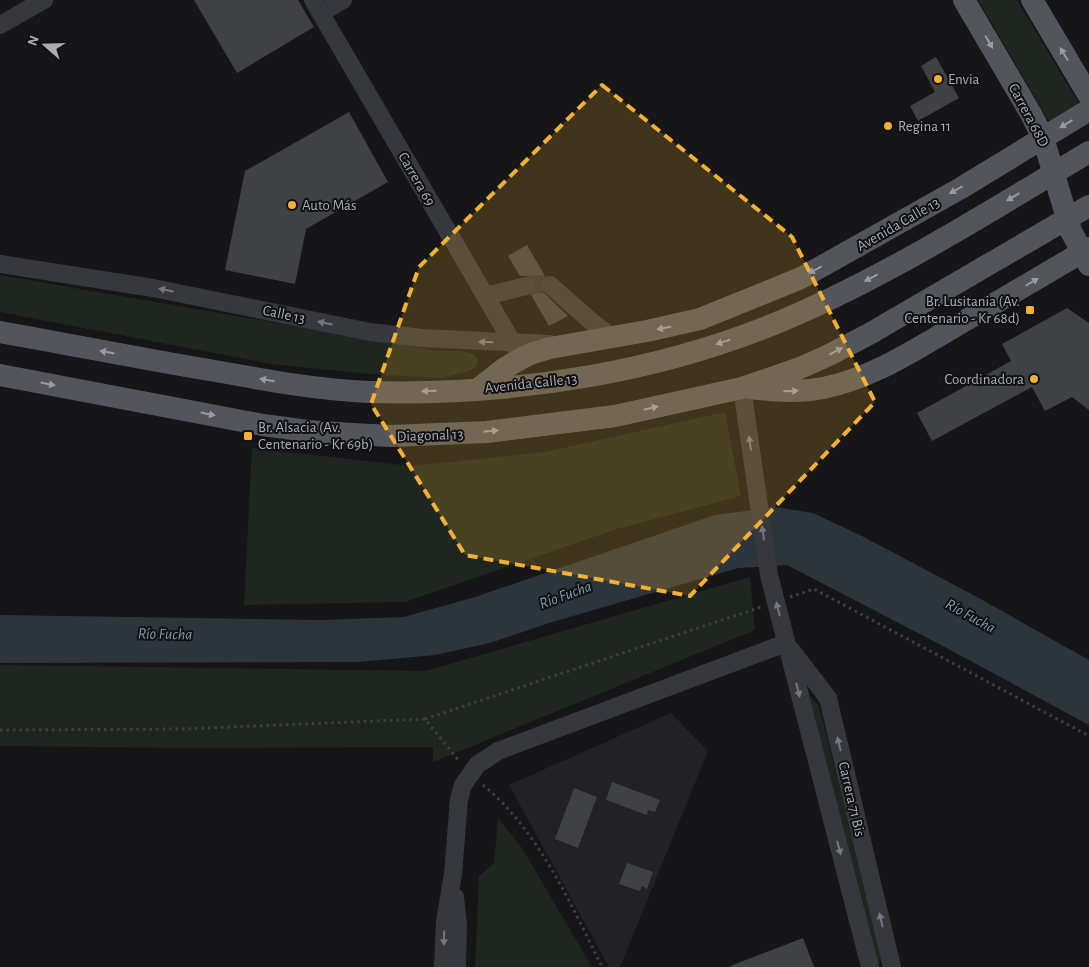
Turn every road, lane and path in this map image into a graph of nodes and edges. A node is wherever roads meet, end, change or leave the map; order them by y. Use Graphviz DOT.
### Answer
graph roads {
  1 [pos="343,0"];
  2 [pos="964,0"];
  3 [pos="1032,0"];
  4 [pos="35,2"];
  5 [pos="317,6"];
  6 [pos="0,25"];
  7 [pos="1089,96"];
  8 [pos="1089,110"];
  9 [pos="1043,138"];
  10 [pos="1089,152"];
  11 [pos="1055,172"];
  12 [pos="1089,206"];
  13 [pos="1067,219"];
  14 [pos="1087,255"];
  15 [pos="0,264"];
  16 [pos="550,285"];
  17 [pos="526,286"];
  18 [pos="485,296"];
  19 [pos="728,309"];
  20 [pos="0,332"];
  21 [pos="613,338"];
  22 [pos="517,350"];
  23 [pos="673,358"];
  24 [pos="0,375"];
  25 [pos="742,388"];
  26 [pos="477,390"];
  27 [pos="786,643"];
  28 [pos="0,730"];
  29 [pos="470,774"];
  30 [pos="452,874"];
  31 [pos="444,967"];
  32 [pos="457,967"];
  33 [pos="602,967"];
  34 [pos="870,967"];
  35 [pos="892,967"];
  1 -- 5 [label="street"];
  2 -- 9 [label="main road, Carrera 68D, one-way"];
  7 -- 3 [label="main road, one-way"];
  4 -- 6 [label="street"];
  5 -- 18 [label="street, Carrera 69"];
  8 -- 9 [label="main road, Avenida Calle 13, one-way"];
  9 -- 11 [label="main road, Carrera 68D"];
  9 -- 19 [label="main road, Avenida Calle 13, one-way"];
  10 -- 11 [label="main road, Avenida Calle 13"];
  11 -- 13 [label="main road, Carrera 68D"];
  11 -- 23 [label="main road, Avenida Calle 13, one-way"];
  12 -- 13 [label="main road"];
  13 -- 14 [label="main road, Carrera 68D"];
  25 -- 13 [label="main road, one-way"];
  25 -- 14 [label="main road, one-way"];
  22 -- 15 [label="street, Calle 13, one-way"];
  16 -- 21 [label="street"];
  17 -- 18 [label="street"];
  18 -- 22 [label="street, Carrera 69"];
  19 -- 21 [label="main road, Avenida Calle 13, one-way"];
  19 -- 23 [label="main road"];
  26 -- 20 [label="main road, one-way"];
  21 -- 22 [label="main road, Avenida Calle 13"];
  22 -- 26 [label="main road, Avenida Calle 13"];
  23 -- 26 [label="main road, Avenida Calle 13"];
  24 -- 25 [label="main road, Diagonal 13, one-way"];
  27 -- 25 [label="street, Carrera 71 Bis, one-way"];
  27 -- 29 [label="street"];
  27 -- 34 [label="street, Carrera 71 Bis, one-way"];
  35 -- 27 [label="street, Carrera 71 Bis, one-way"];
  28 -- 29 [label="path"];
  29 -- 30 [label="street"];
  29 -- 33 [label="path"];
  30 -- 31 [label="street, one-way"];
  30 -- 32 [label="street"];
}
